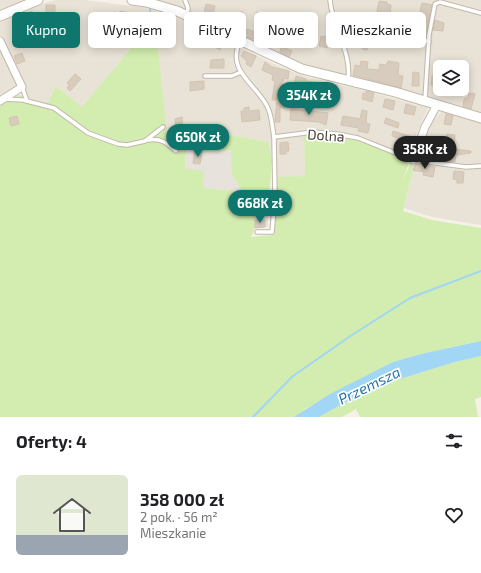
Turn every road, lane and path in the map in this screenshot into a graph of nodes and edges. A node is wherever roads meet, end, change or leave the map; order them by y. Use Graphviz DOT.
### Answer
graph roads {
  1 [pos="38,0"];
  2 [pos="132,0"];
  3 [pos="185,0"];
  4 [pos="329,0"];
  5 [pos="437,2"];
  6 [pos="188,12"];
  7 [pos="332,12"];
  8 [pos="481,13"];
  9 [pos="184,15"];
  10 [pos="0,16"];
  11 [pos="0,41"];
  12 [pos="426,41"];
  13 [pos="429,42"];
  14 [pos="246,43"];
  15 [pos="237,48"];
  16 [pos="344,48"];
  17 [pos="241,72"];
  18 [pos="205,76"];
  19 [pos="348,81"];
  20 [pos="22,87"];
  21 [pos="2,100"];
  22 [pos="27,101"];
  23 [pos="425,102"];
  24 [pos="437,105"];
  25 [pos="481,118"];
  26 [pos="163,127"];
  27 [pos="274,137"];
  28 [pos="145,141"];
  29 [pos="176,151"];
  30 [pos="413,160"];
  31 [pos="481,166"];
  32 [pos="257,232"];
  1 -- 10 [label="street"];
  2 -- 9 [label="street"];
  3 -- 6 [label="lane"];
  4 -- 7 [label="lane"];
  5 -- 8 [label="lane"];
  5 -- 13 [label="lane"];
  11 -- 20 [label="street"];
  12 -- 13 [label="lane"];
  13 -- 23 [label="lane"];
  14 -- 19 [label="street"];
  15 -- 17 [label="lane"];
  16 -- 19 [label="lane"];
  17 -- 18 [label="lane"];
  17 -- 27 [label="lane"];
  19 -- 23 [label="street"];
  20 -- 21 [label="street"];
  20 -- 22 [label="lane"];
  21 -- 22 [label="lane"];
  22 -- 28 [label="lane"];
  23 -- 24 [label="street"];
  24 -- 25 [label="street"];
  24 -- 30 [label="street"];
  26 -- 28 [label="lane"];
  27 -- 30 [label="lane, Dolna"];
  27 -- 32 [label="lane"];
  28 -- 29 [label="lane"];
  30 -- 31 [label="lane, Dolna"];
}
